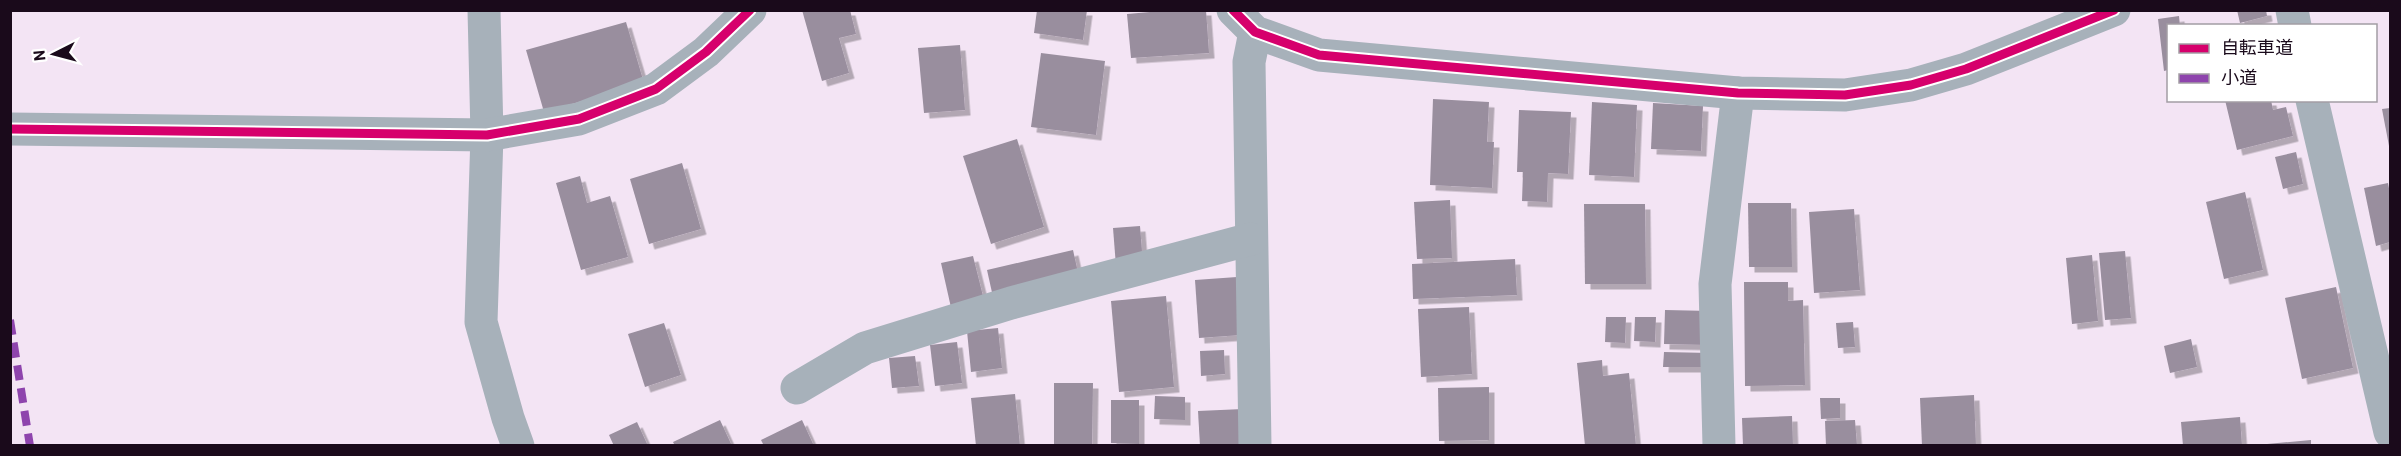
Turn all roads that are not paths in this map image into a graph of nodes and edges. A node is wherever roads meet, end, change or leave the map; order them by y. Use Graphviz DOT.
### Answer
graph roads {
  1 [pos="484,10"];
  2 [pos="750,10"];
  3 [pos="2114,10"];
  4 [pos="1244,21"];
  5 [pos="1738,93"];
  6 [pos="2312,102"];
  7 [pos="10,129"];
  8 [pos="487,135"];
  9 [pos="1251,239"];
  10 [pos="797,388"];
  11 [pos="2391,432"];
  12 [pos="518,446"];
  13 [pos="1256,446"];
  14 [pos="1719,446"];
  1 -- 8 [label="street"];
  2 -- 8 [label="street"];
  3 -- 5 [label="street"];
  4 -- 5 [label="street"];
  4 -- 9 [label="street"];
  5 -- 14 [label="street"];
  6 -- 11 [label="street"];
  7 -- 8 [label="street"];
  8 -- 12 [label="street"];
  9 -- 10 [label="street"];
  9 -- 13 [label="street"];
}
